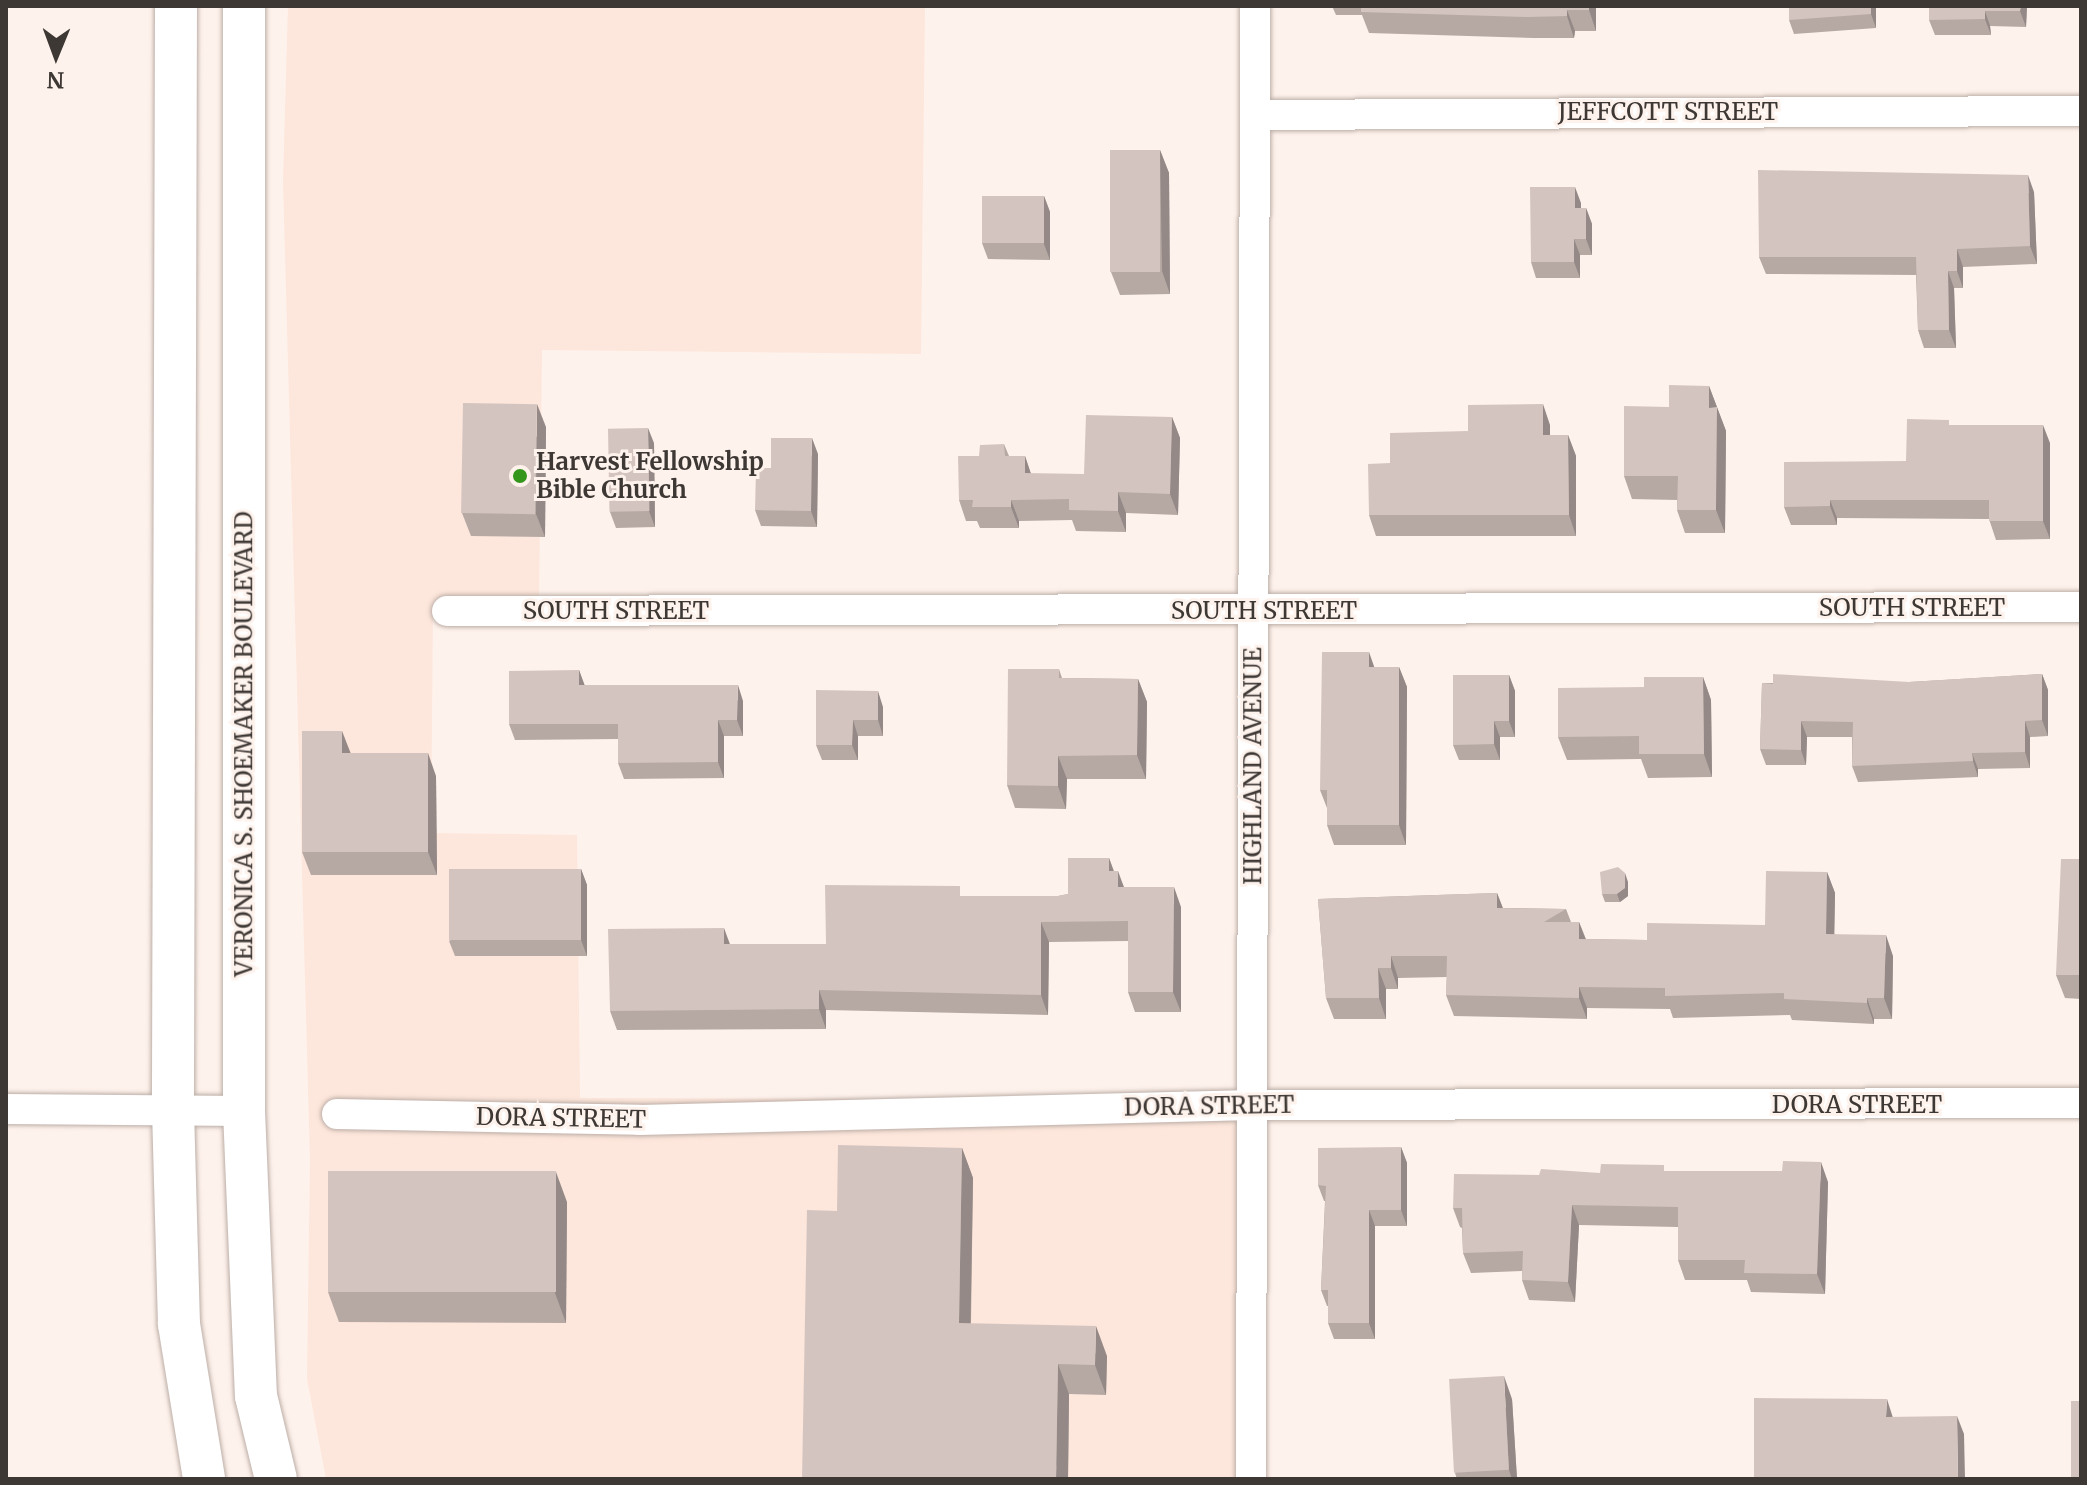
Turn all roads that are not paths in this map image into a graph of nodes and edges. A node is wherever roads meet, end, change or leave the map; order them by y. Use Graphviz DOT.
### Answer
graph roads {
  1 [pos="176,6"];
  2 [pos="244,6"];
  3 [pos="1255,6"];
  4 [pos="2081,111"];
  5 [pos="1255,115"];
  6 [pos="2081,607"];
  7 [pos="447,611"];
  8 [pos="1253,612"];
  9 [pos="2081,1103"];
  10 [pos="1253,1105"];
  11 [pos="6,1109"];
  12 [pos="173,1110"];
  13 [pos="244,1111"];
  14 [pos="337,1114"];
  15 [pos="204,1479"];
  16 [pos="276,1479"];
  17 [pos="1251,1479"];
  1 -- 12 [label="street"];
  2 -- 13 [label="street, VERONICA S. SHOEMAKER BOULEVARD"];
  3 -- 5 [label="street, HIGHLAND AVENUE"];
  4 -- 5 [label="street, JEFFCOTT STREET"];
  5 -- 8 [label="street, HIGHLAND AVENUE"];
  6 -- 8 [label="street, SOUTH STREET"];
  7 -- 8 [label="street, SOUTH STREET"];
  8 -- 10 [label="street, HIGHLAND AVENUE"];
  9 -- 10 [label="street, DORA STREET"];
  10 -- 14 [label="street, DORA STREET"];
  10 -- 17 [label="street, HIGHLAND AVENUE"];
  11 -- 12 [label="street"];
  12 -- 13 [label="street"];
  12 -- 15 [label="street"];
  13 -- 16 [label="street, VERONICA S. SHOEMAKER BOULEVARD"];
}
